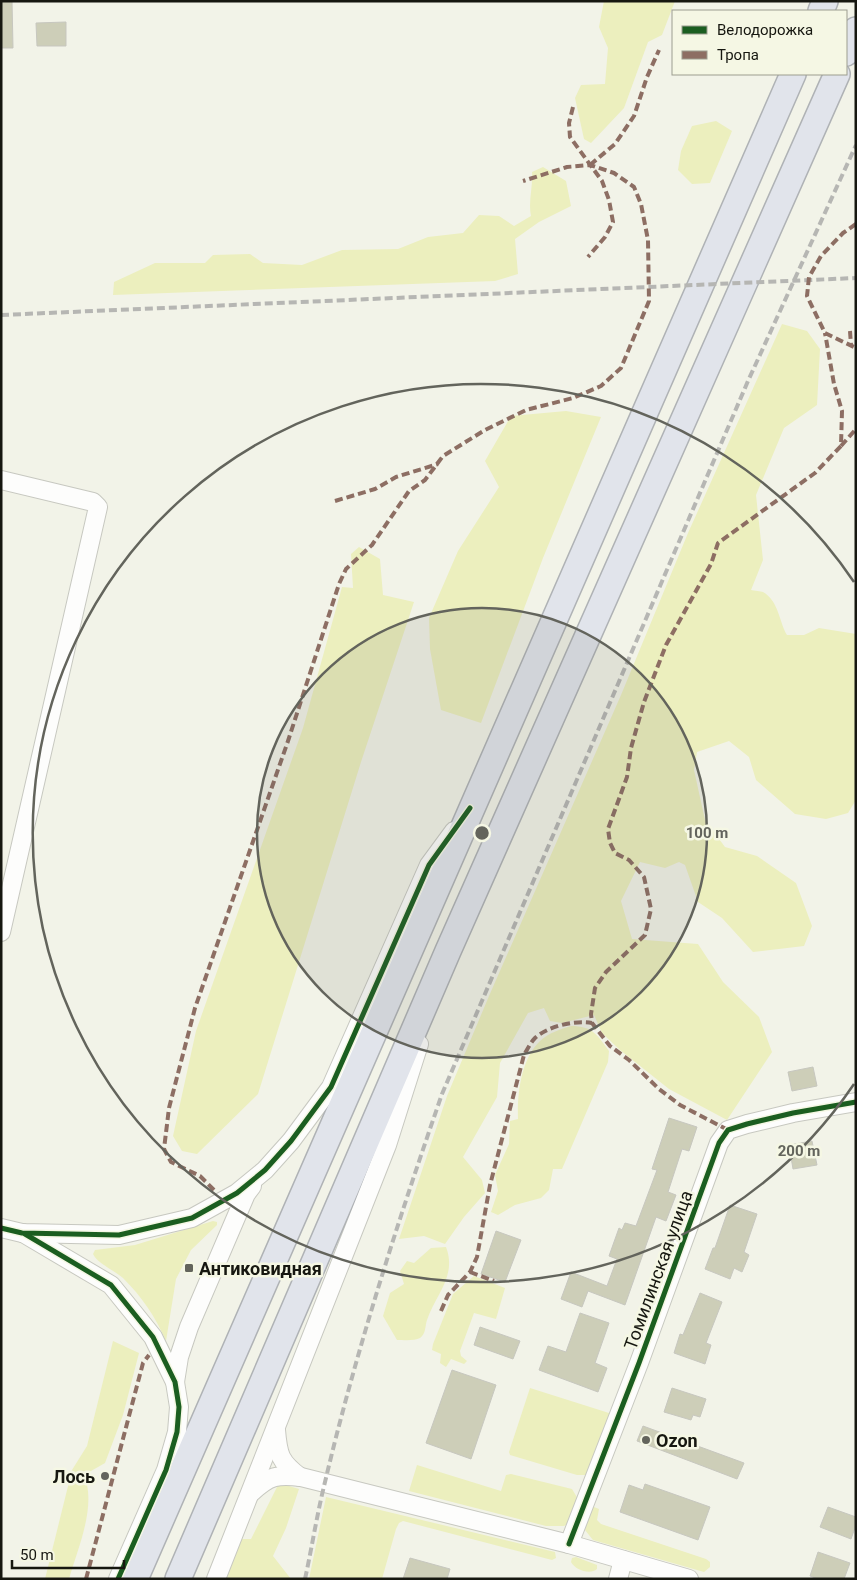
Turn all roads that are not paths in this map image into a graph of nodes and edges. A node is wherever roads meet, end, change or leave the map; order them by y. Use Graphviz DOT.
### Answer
graph roads {
  1 [pos="856,30"];
  2 [pos="847,51"];
  3 [pos="793,75"];
  4 [pos="836,75"];
  5 [pos="1,480"];
  6 [pos="470,808"];
  7 [pos="4,909"];
  8 [pos="1,932"];
  9 [pos="448,951"];
  10 [pos="856,1102"];
  11 [pos="265,1170"];
  12 [pos="1,1228"];
  13 [pos="22,1233"];
  14 [pos="174,1382"];
  15 [pos="276,1428"];
  16 [pos="301,1477"];
  17 [pos="250,1494"];
  18 [pos="569,1544"];
  19 [pos="623,1560"];
  20 [pos="687,1578"];
  21 [pos="118,1579"];
  22 [pos="135,1579"];
  23 [pos="178,1579"];
  24 [pos="216,1579"];
  25 [pos="618,1579"];
  1 -- 2 [label="highway"];
  3 -- 6 [label="highway"];
  4 -- 9 [label="highway"];
  5 -- 7 [label="street"];
  6 -- 11 [label="street"];
  6 -- 22 [label="highway"];
  7 -- 8 [label="street"];
  9 -- 15 [label="street"];
  9 -- 23 [label="highway"];
  10 -- 18 [label="street, Томилинская улица"];
  11 -- 13 [label="street"];
  11 -- 14 [label="street"];
  12 -- 13 [label="street"];
  13 -- 14 [label="street"];
  14 -- 21 [label="street"];
  15 -- 16 [label="street"];
  15 -- 17 [label="street"];
  16 -- 17 [label="street"];
  16 -- 18 [label="street"];
  17 -- 24 [label="street"];
  18 -- 19 [label="street"];
  19 -- 20 [label="street"];
  19 -- 25 [label="street"];
}
